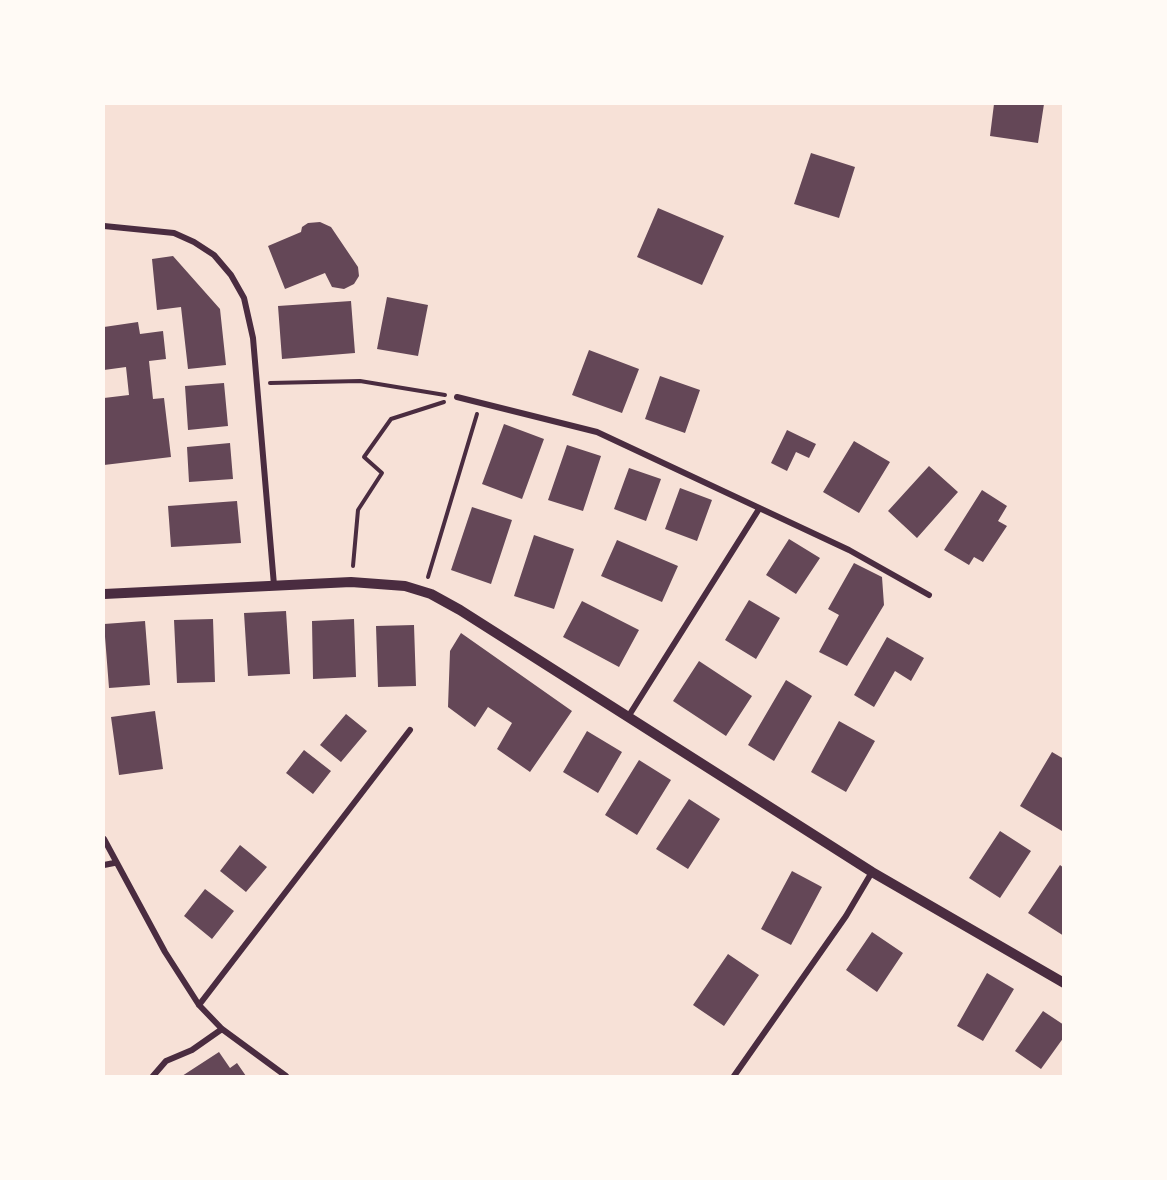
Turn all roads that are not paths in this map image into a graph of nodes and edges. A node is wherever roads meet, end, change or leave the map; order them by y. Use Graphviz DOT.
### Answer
graph roads {
  1 [pos="104,226"];
  2 [pos="457,397"];
  3 [pos="759,509"];
  4 [pos="274,585"];
  5 [pos="104,594"];
  6 [pos="929,595"];
  7 [pos="627,717"];
  8 [pos="410,730"];
  9 [pos="104,839"];
  10 [pos="114,863"];
  11 [pos="104,865"];
  12 [pos="872,872"];
  13 [pos="1064,983"];
  14 [pos="199,1005"];
  15 [pos="222,1029"];
  16 [pos="736,1074"];
  17 [pos="153,1077"];
  18 [pos="286,1077"];
  19 [pos="745,1077"];
  1 -- 4 [label="street"];
  2 -- 3 [label="street"];
  3 -- 6 [label="street"];
  3 -- 7 [label="street"];
  4 -- 5 [label="street"];
  4 -- 7 [label="street"];
  7 -- 12 [label="street"];
  8 -- 14 [label="street"];
  9 -- 10 [label="street"];
  10 -- 11 [label="street"];
  10 -- 14 [label="street"];
  12 -- 13 [label="street"];
  12 -- 16 [label="street"];
  14 -- 15 [label="street"];
  15 -- 17 [label="street"];
  15 -- 18 [label="street"];
  16 -- 19 [label="street"];
}
